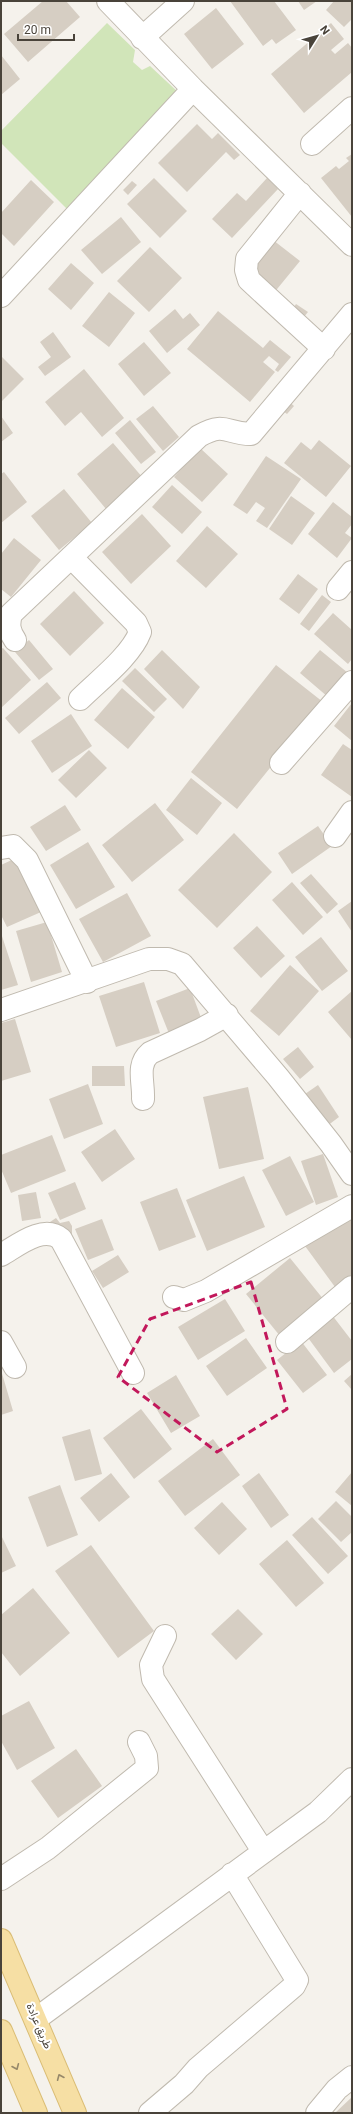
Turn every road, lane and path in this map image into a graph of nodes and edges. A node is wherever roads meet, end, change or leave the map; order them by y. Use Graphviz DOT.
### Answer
graph roads {
  1 [pos="108,1"];
  2 [pos="183,1"];
  3 [pos="142,38"];
  4 [pos="194,89"];
  5 [pos="352,108"];
  6 [pos="312,144"];
  7 [pos="300,193"];
  8 [pos="352,245"];
  9 [pos="1,296"];
  10 [pos="352,314"];
  11 [pos="324,349"];
  12 [pos="71,558"];
  13 [pos="352,572"];
  14 [pos="338,589"];
  15 [pos="15,640"];
  16 [pos="352,682"];
  17 [pos="80,699"];
  18 [pos="281,763"];
  19 [pos="352,812"];
  20 [pos="334,836"];
  21 [pos="1,848"];
  22 [pos="86,982"];
  23 [pos="1,1010"];
  24 [pos="227,1015"];
  25 [pos="143,1099"];
  26 [pos="352,1174"];
  27 [pos="352,1206"];
  28 [pos="1,1255"];
  29 [pos="352,1287"];
  30 [pos="174,1297"];
  31 [pos="1,1342"];
  32 [pos="287,1342"];
  33 [pos="15,1367"];
  34 [pos="133,1372"];
  35 [pos="165,1636"];
  36 [pos="139,1742"];
  37 [pos="352,1779"];
  38 [pos="263,1851"];
  39 [pos="232,1874"];
  40 [pos="1,1879"];
  41 [pos="1,1940"];
  42 [pos="36,2019"];
  43 [pos="1,2031"];
  44 [pos="352,2077"];
  45 [pos="36,2113"];
  46 [pos="75,2113"];
  47 [pos="150,2113"];
  48 [pos="317,2113"];
  1 -- 3 [label="street"];
  2 -- 3 [label="street"];
  3 -- 4 [label="street"];
  4 -- 7 [label="street"];
  4 -- 9 [label="street"];
  5 -- 6 [label="street"];
  7 -- 8 [label="street"];
  7 -- 11 [label="street"];
  10 -- 11 [label="street"];
  11 -- 12 [label="street"];
  12 -- 15 [label="street"];
  12 -- 17 [label="street"];
  13 -- 14 [label="street"];
  16 -- 18 [label="street"];
  19 -- 20 [label="street"];
  21 -- 22 [label="street"];
  22 -- 23 [label="street"];
  22 -- 24 [label="street"];
  24 -- 25 [label="street"];
  24 -- 26 [label="street"];
  27 -- 30 [label="street"];
  28 -- 34 [label="street"];
  29 -- 32 [label="street"];
  31 -- 33 [label="street"];
  35 -- 38 [label="street"];
  36 -- 40 [label="street"];
  37 -- 38 [label="street"];
  38 -- 39 [label="street"];
  39 -- 42 [label="street"];
  39 -- 47 [label="street"];
  41 -- 42 [label="main road, طريق عرادة"];
  46 -- 42 [label="main road, طريق عرادة, one-way"];
  43 -- 45 [label="main road, one-way"];
  44 -- 48 [label="street"];
}
